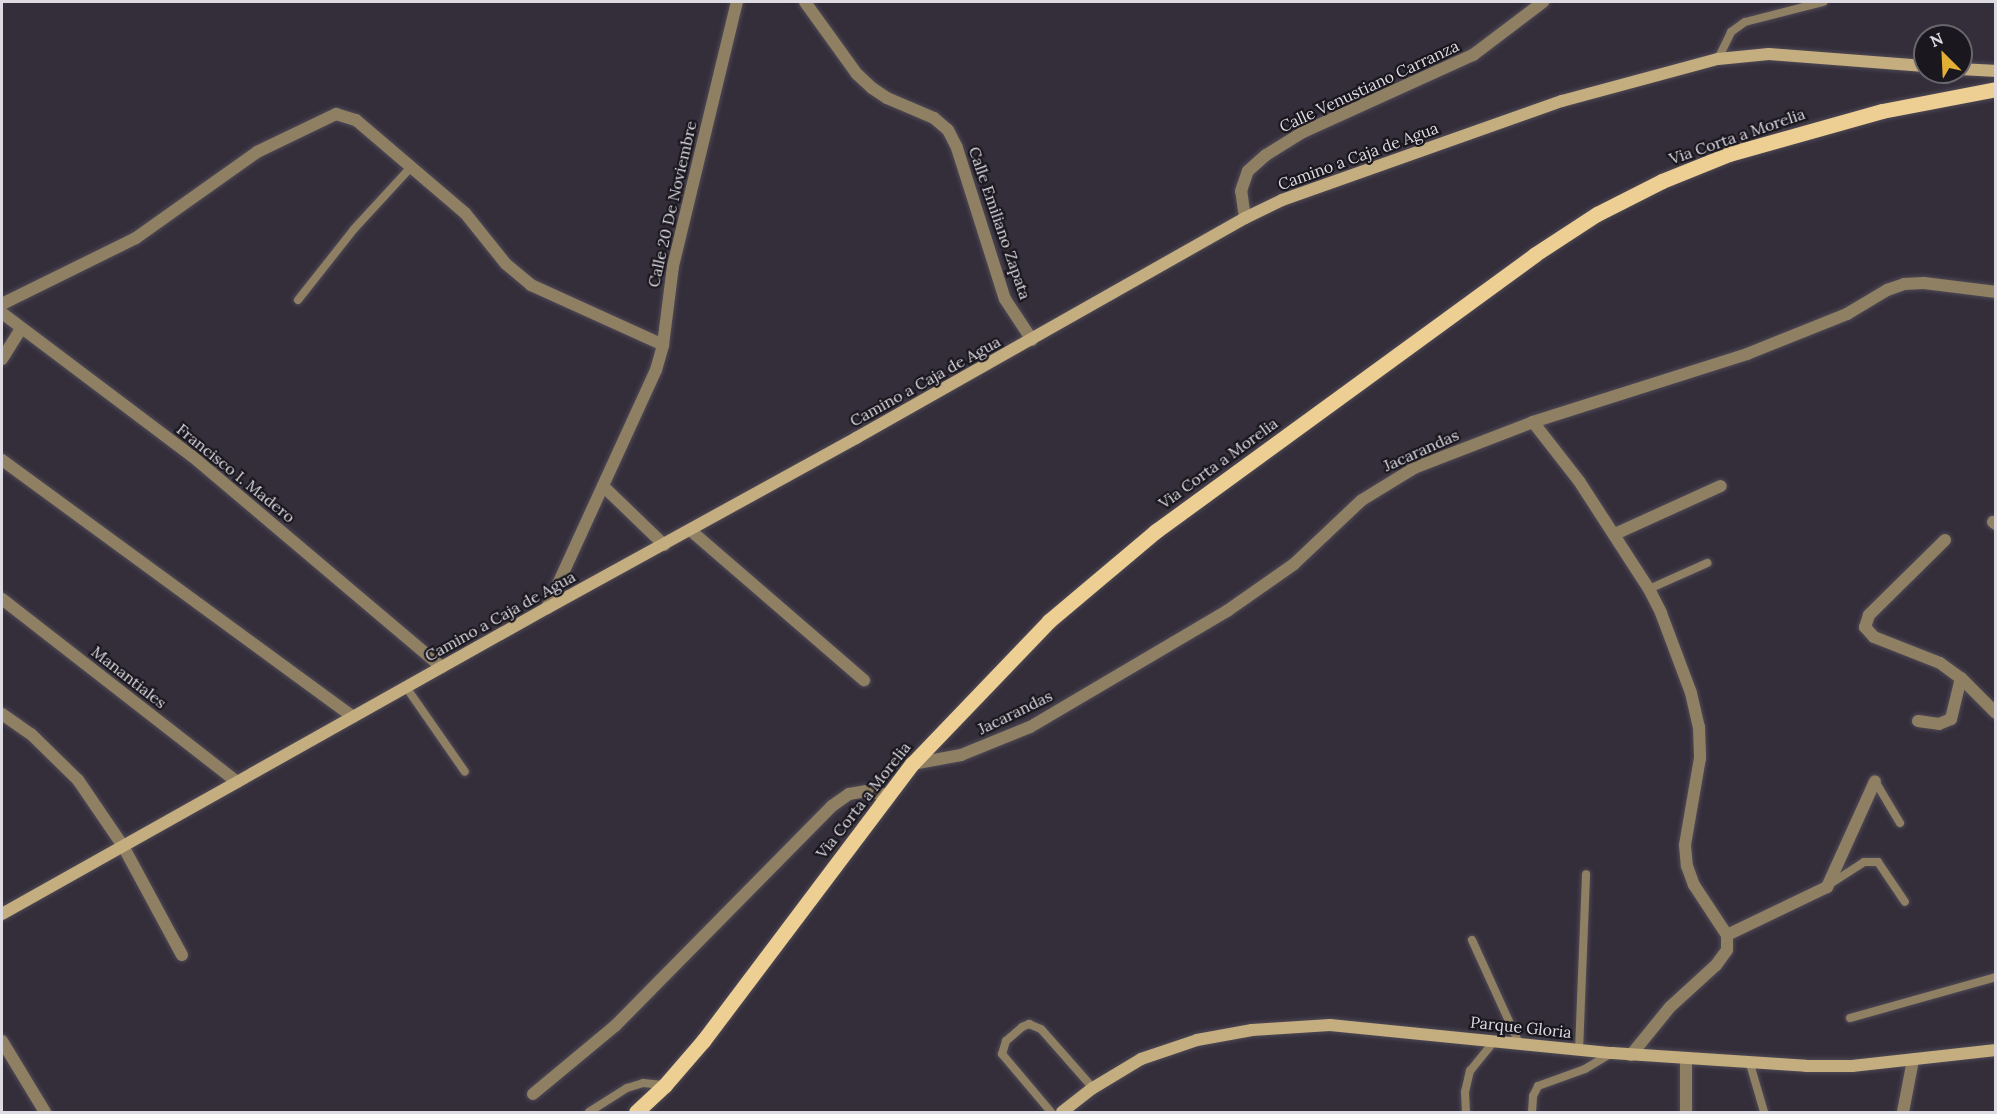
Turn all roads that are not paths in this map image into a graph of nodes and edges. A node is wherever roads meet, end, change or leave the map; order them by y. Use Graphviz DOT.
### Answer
graph roads {
  1 [pos="737,2"];
  2 [pos="805,2"];
  3 [pos="1543,2"];
  4 [pos="1823,2"];
  5 [pos="1718,59"];
  6 [pos="1913,65"];
  7 [pos="1973,70"];
  8 [pos="1995,71"];
  9 [pos="1995,89"];
  10 [pos="411,167"];
  11 [pos="1245,218"];
  12 [pos="1995,292"];
  13 [pos="298,300"];
  14 [pos="2,304"];
  15 [pos="2,313"];
  16 [pos="21,328"];
  17 [pos="1032,340"];
  18 [pos="663,345"];
  19 [pos="2,359"];
  20 [pos="1533,422"];
  21 [pos="2,460"];
  22 [pos="603,486"];
  23 [pos="1721,486"];
  24 [pos="690,530"];
  25 [pos="1615,534"];
  26 [pos="1946,540"];
  27 [pos="664,545"];
  28 [pos="1707,563"];
  29 [pos="1649,589"];
  30 [pos="2,599"];
  31 [pos="547,608"];
  32 [pos="442,667"];
  33 [pos="1961,678"];
  34 [pos="864,681"];
  35 [pos="406,687"];
  36 [pos="1995,713"];
  37 [pos="2,714"];
  38 [pos="353,717"];
  39 [pos="1918,721"];
  40 [pos="912,764"];
  41 [pos="465,771"];
  42 [pos="1875,781"];
  43 [pos="237,782"];
  44 [pos="887,795"];
  45 [pos="1900,823"];
  46 [pos="123,846"];
  47 [pos="1586,874"];
  48 [pos="1827,887"];
  49 [pos="1905,902"];
  50 [pos="2,914"];
  51 [pos="1727,935"];
  52 [pos="1472,940"];
  53 [pos="182,955"];
  54 [pos="1995,977"];
  55 [pos="1850,1018"];
  56 [pos="2,1041"];
  57 [pos="1494,1041"];
  58 [pos="1519,1043"];
  59 [pos="1580,1050"];
  60 [pos="1995,1050"];
  61 [pos="1612,1053"];
  62 [pos="1630,1055"];
  63 [pos="1686,1060"];
  64 [pos="1913,1060"];
  65 [pos="1750,1064"];
  66 [pos="665,1085"];
  67 [pos="1093,1088"];
  68 [pos="533,1094"];
  69 [pos="45,1113"];
  70 [pos="589,1113"];
  71 [pos="636,1113"];
  72 [pos="1051,1113"];
  73 [pos="1062,1113"];
  74 [pos="1466,1113"];
  75 [pos="1532,1113"];
  76 [pos="1686,1113"];
  77 [pos="1764,1113"];
  78 [pos="1904,1113"];
  1 -- 18 [label="street, Calle 20 De Noviembre"];
  2 -- 17 [label="street, Calle Emiliano Zapata"];
  3 -- 11 [label="street, Calle Venustiano Carranza"];
  4 -- 5 [label="lane"];
  5 -- 6 [label="main road, Camino a Caja de Agua"];
  5 -- 11 [label="main road, Camino a Caja de Agua"];
  7 -- 8 [label="main road"];
  9 -- 40 [label="main road, Via Corta a Morelia"];
  10 -- 13 [label="lane"];
  10 -- 14 [label="street"];
  10 -- 18 [label="street"];
  11 -- 17 [label="main road, Camino a Caja de Agua"];
  12 -- 20 [label="street, Jacarandas"];
  15 -- 16 [label="street, Francisco I. Madero"];
  16 -- 19 [label="street"];
  16 -- 32 [label="street, Francisco I. Madero"];
  17 -- 24 [label="main road, Camino a Caja de Agua"];
  18 -- 22 [label="street, Calle 20 De Noviembre"];
  20 -- 25 [label="street"];
  20 -- 40 [label="street, Jacarandas"];
  21 -- 38 [label="street"];
  22 -- 27 [label="street"];
  22 -- 31 [label="street, Calle 20 De Noviembre"];
  23 -- 25 [label="street"];
  24 -- 27 [label="main road, Camino a Caja de Agua"];
  24 -- 34 [label="street"];
  25 -- 29 [label="street"];
  26 -- 33 [label="street"];
  27 -- 31 [label="main road, Camino a Caja de Agua"];
  28 -- 29 [label="lane"];
  29 -- 51 [label="street"];
  30 -- 43 [label="street, Manantiales"];
  31 -- 32 [label="main road, Camino a Caja de Agua"];
  32 -- 35 [label="main road, Camino a Caja de Agua"];
  33 -- 36 [label="street"];
  33 -- 39 [label="street"];
  35 -- 38 [label="main road, Camino a Caja de Agua"];
  35 -- 41 [label="lane"];
  37 -- 46 [label="street"];
  38 -- 43 [label="main road, Camino a Caja de Agua"];
  40 -- 44 [label="main road, Via Corta a Morelia"];
  42 -- 45 [label="lane"];
  42 -- 48 [label="street"];
  43 -- 46 [label="main road, Camino a Caja de Agua"];
  44 -- 66 [label="main road, Via Corta a Morelia"];
  44 -- 68 [label="street"];
  46 -- 50 [label="main road, Camino a Caja de Agua"];
  46 -- 53 [label="street"];
  47 -- 59 [label="lane"];
  48 -- 49 [label="lane"];
  48 -- 51 [label="street"];
  51 -- 62 [label="street"];
  52 -- 58 [label="lane"];
  54 -- 55 [label="lane"];
  56 -- 69 [label="street"];
  57 -- 58 [label="main road, Parque Gloria"];
  57 -- 67 [label="main road, Parque Gloria"];
  57 -- 74 [label="lane"];
  58 -- 59 [label="main road, Parque Gloria"];
  59 -- 61 [label="main road, Parque Gloria"];
  60 -- 64 [label="main road, Parque Gloria"];
  61 -- 62 [label="main road, Parque Gloria"];
  61 -- 75 [label="lane"];
  62 -- 63 [label="main road, Parque Gloria"];
  63 -- 65 [label="main road, Parque Gloria"];
  63 -- 76 [label="street"];
  64 -- 65 [label="main road, Parque Gloria"];
  64 -- 78 [label="street"];
  65 -- 77 [label="lane"];
  66 -- 70 [label="lane"];
  66 -- 71 [label="main road, Via Corta a Morelia"];
  67 -- 72 [label="lane"];
  67 -- 73 [label="main road, Parque Gloria"];
}
